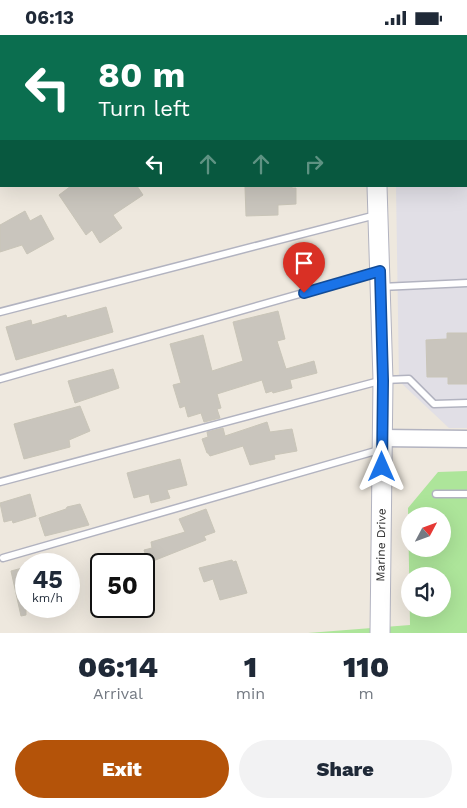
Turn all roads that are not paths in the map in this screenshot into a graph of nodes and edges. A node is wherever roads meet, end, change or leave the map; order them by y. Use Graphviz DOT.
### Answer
graph roads {
  1 [pos="377,187"];
  2 [pos="378,214"];
  3 [pos="380,279"];
  4 [pos="467,283"];
  5 [pos="0,312"];
  6 [pos="0,379"];
  7 [pos="383,381"];
  8 [pos="467,403"];
  9 [pos="467,439"];
  10 [pos="382,444"];
  11 [pos="0,483"];
  12 [pos="436,494"];
  13 [pos="467,494"];
  14 [pos="4,558"];
  15 [pos="380,633"];
  1 -- 2 [label="main road, Marine Drive"];
  2 -- 3 [label="main road, Marine Drive"];
  2 -- 5 [label="lane"];
  3 -- 4 [label="lane"];
  3 -- 6 [label="lane"];
  3 -- 7 [label="main road, Marine Drive"];
  7 -- 8 [label="lane"];
  7 -- 10 [label="main road, Marine Drive"];
  7 -- 11 [label="lane"];
  9 -- 10 [label="street"];
  10 -- 14 [label="lane"];
  10 -- 15 [label="main road, Marine Drive"];
  12 -- 13 [label="lane"];
}
